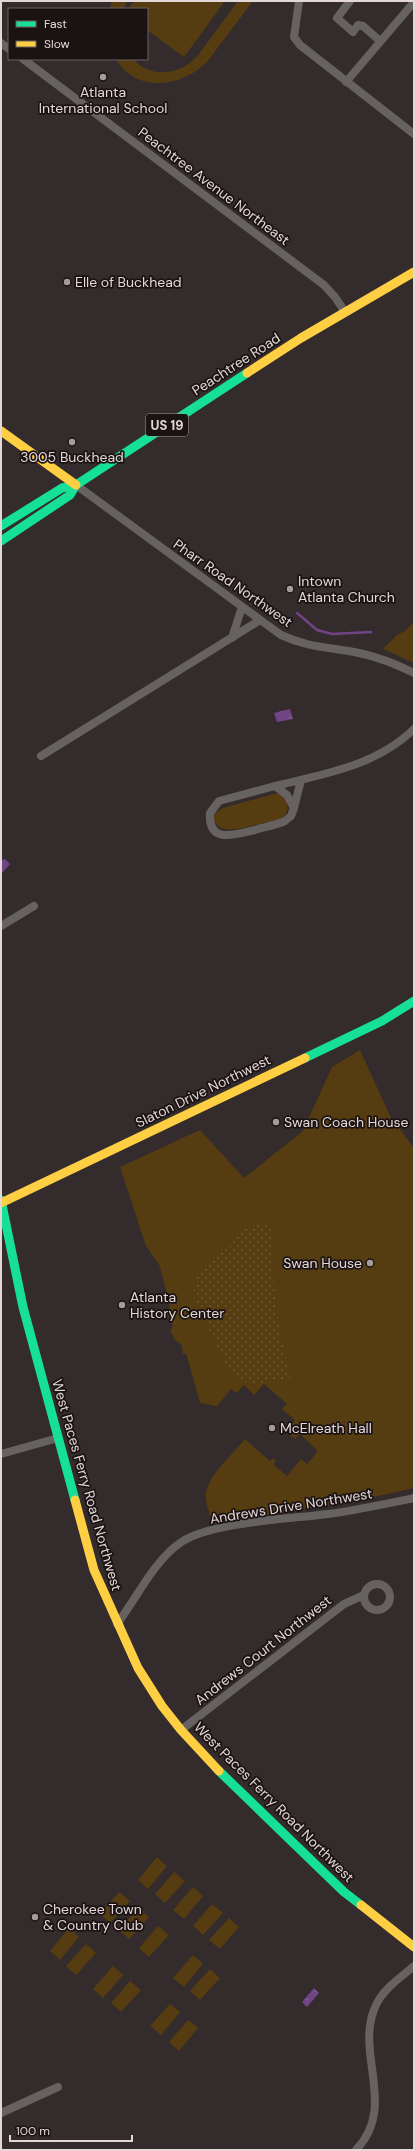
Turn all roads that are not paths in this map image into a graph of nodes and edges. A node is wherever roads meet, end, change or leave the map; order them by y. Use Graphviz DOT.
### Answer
graph roads {
  1 [pos="299,1"];
  2 [pos="350,1"];
  3 [pos="414,2"];
  4 [pos="380,41"];
  5 [pos="24,60"];
  6 [pos="346,82"];
  7 [pos="414,134"];
  8 [pos="414,272"];
  9 [pos="345,312"];
  10 [pos="1,431"];
  11 [pos="76,485"];
  12 [pos="1,526"];
  13 [pos="1,541"];
  14 [pos="242,607"];
  15 [pos="260,620"];
  16 [pos="232,638"];
  17 [pos="414,673"];
  18 [pos="414,729"];
  19 [pos="41,756"];
  20 [pos="301,780"];
  21 [pos="275,786"];
  22 [pos="294,808"];
  23 [pos="34,906"];
  24 [pos="1,926"];
  25 [pos="414,1001"];
  26 [pos="1,1202"];
  27 [pos="58,1438"];
  28 [pos="1,1454"];
  29 [pos="414,1498"];
  30 [pos="364,1595"];
  31 [pos="117,1624"];
  32 [pos="181,1730"];
  33 [pos="414,1947"];
  34 [pos="414,1966"];
  35 [pos="58,2087"];
  36 [pos="1,2113"];
  37 [pos="356,2150"];
  1 -- 6 [label="street"];
  2 -- 4 [label="street"];
  3 -- 4 [label="street"];
  4 -- 6 [label="street"];
  5 -- 9 [label="street, Peachtree Avenue Northeast"];
  6 -- 7 [label="street"];
  8 -- 9 [label="main road, Peachtree Road / US 19"];
  9 -- 11 [label="main road, Peachtree Road / US 19"];
  10 -- 11 [label="main road"];
  11 -- 12 [label="main road, US 19"];
  11 -- 13 [label="main road, US 19"];
  11 -- 14 [label="street, Pharr Road Northwest"];
  14 -- 15 [label="street, Pharr Road Northwest"];
  14 -- 16 [label="street"];
  15 -- 16 [label="street"];
  15 -- 17 [label="street, Pharr Road Northwest"];
  16 -- 19 [label="street"];
  18 -- 20 [label="street"];
  20 -- 21 [label="street"];
  20 -- 22 [label="street"];
  21 -- 22 [label="street"];
  21 -- 22 [label="street"];
  23 -- 24 [label="street"];
  25 -- 26 [label="main road, Slaton Drive Northwest"];
  26 -- 27 [label="main road, West Paces Ferry Road Northwest"];
  27 -- 28 [label="street"];
  27 -- 31 [label="main road, West Paces Ferry Road Northwest"];
  29 -- 31 [label="street, Andrews Drive Northwest"];
  30 -- 32 [label="street, Andrews Court Northwest"];
  31 -- 32 [label="main road, West Paces Ferry Road Northwest"];
  32 -- 33 [label="main road, West Paces Ferry Road Northwest"];
  34 -- 37 [label="street"];
  35 -- 36 [label="street"];
}
